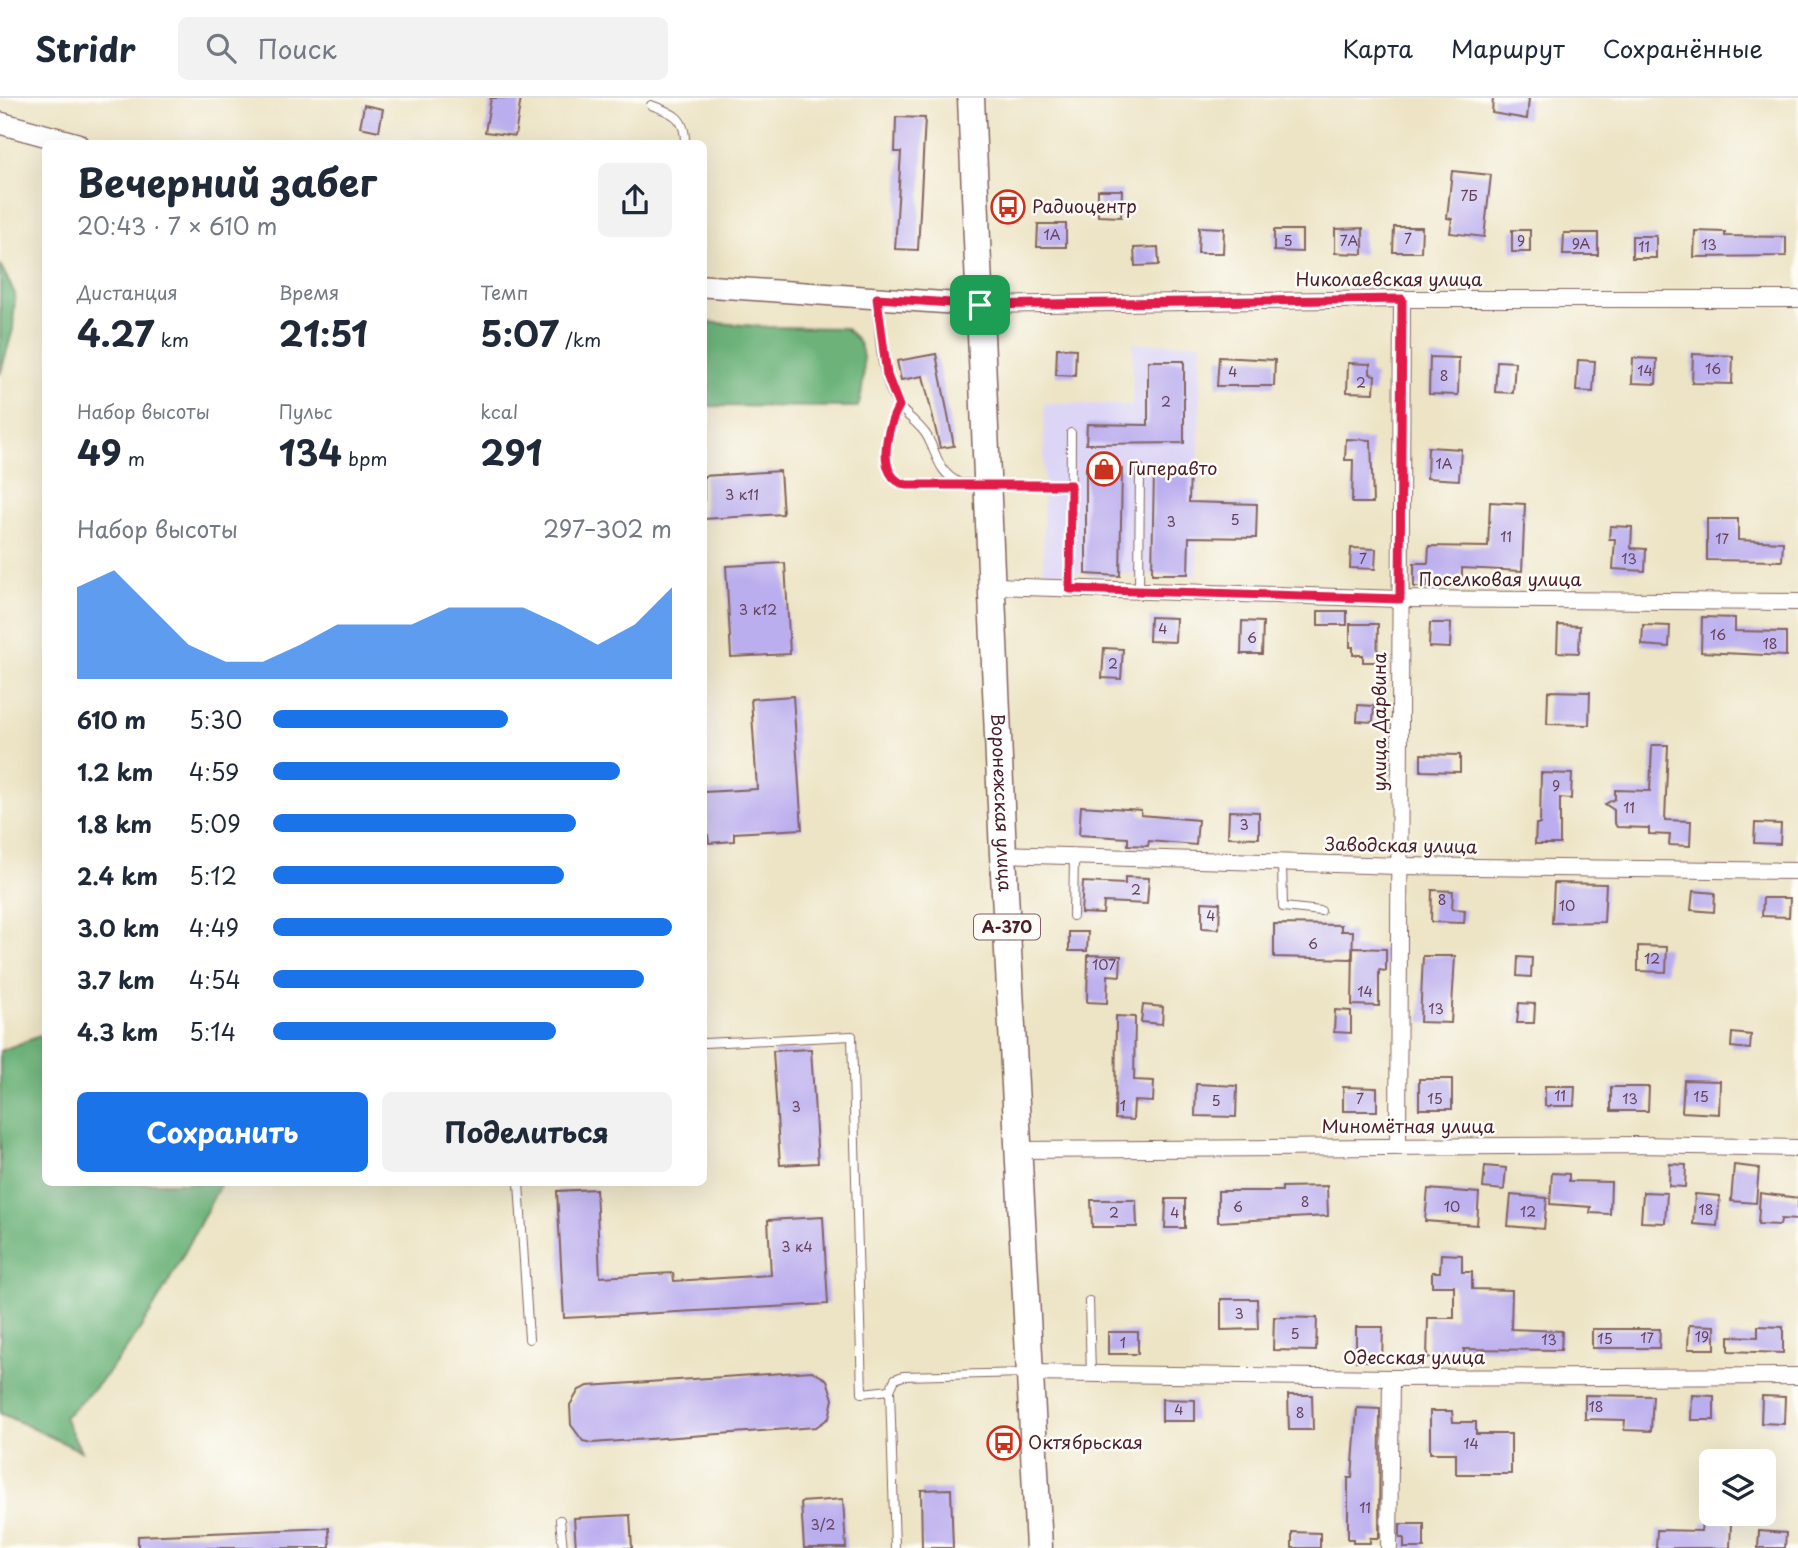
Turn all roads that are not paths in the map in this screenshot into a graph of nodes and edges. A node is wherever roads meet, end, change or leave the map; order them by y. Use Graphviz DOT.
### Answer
graph roads {
  1 [pos="971,98"];
  2 [pos="651,105"];
  3 [pos="0,123"];
  4 [pos="62,140"];
  5 [pos="685,140"];
  6 [pos="707,286"];
  7 [pos="877,298"];
  8 [pos="1402,299"];
  9 [pos="1798,299"];
  10 [pos="980,305"];
  11 [pos="899,406"];
  12 [pos="1071,433"];
  13 [pos="1140,468"];
  14 [pos="960,483"];
  15 [pos="988,483"];
  16 [pos="1071,485"];
  17 [pos="993,586"];
  18 [pos="1070,589"];
  19 [pos="1139,592"];
  20 [pos="1400,599"];
  21 [pos="1798,602"];
  22 [pos="1003,854"];
  23 [pos="1074,856"];
  24 [pos="1282,863"];
  25 [pos="1398,866"];
  26 [pos="1798,871"];
  27 [pos="1321,911"];
  28 [pos="1073,916"];
  29 [pos="707,1043"];
  30 [pos="1398,1146"];
  31 [pos="1798,1148"];
  32 [pos="1019,1150"];
  33 [pos="519,1186"];
  34 [pos="1089,1301"];
  35 [pos="529,1339"];
  36 [pos="1030,1373"];
  37 [pos="1091,1374"];
  38 [pos="1798,1376"];
  39 [pos="1391,1378"];
  40 [pos="890,1390"];
  41 [pos="560,1520"];
  42 [pos="563,1548"];
  43 [pos="895,1548"];
  44 [pos="1039,1548"];
  45 [pos="1389,1548"];
  1 -- 10 [label="highway, Воронежская улица / А-370"];
  2 -- 5 [label="lane"];
  3 -- 4 [label="main road"];
  6 -- 7 [label="main road"];
  7 -- 10 [label="main road"];
  7 -- 11 [label="lane"];
  8 -- 9 [label="street, Николаевская улица"];
  8 -- 10 [label="street, Николаевская улица"];
  8 -- 20 [label="street, улица Дарвина"];
  10 -- 15 [label="highway, Воронежская улица / А-370"];
  11 -- 14 [label="lane"];
  11 -- 14 [label="lane"];
  12 -- 16 [label="lane"];
  13 -- 19 [label="lane"];
  14 -- 15 [label="lane"];
  15 -- 16 [label="lane"];
  15 -- 17 [label="highway, Воронежская улица / А-370"];
  16 -- 18 [label="lane"];
  17 -- 18 [label="street, Поселковая улица"];
  17 -- 22 [label="highway, Воронежская улица / А-370"];
  18 -- 19 [label="street, Поселковая улица"];
  19 -- 20 [label="street, Поселковая улица"];
  20 -- 21 [label="street, Поселковая улица"];
  20 -- 25 [label="street, улица Дарвина"];
  22 -- 23 [label="street, Заводская улица"];
  22 -- 32 [label="highway, Воронежская улица / А-370"];
  23 -- 24 [label="street, Заводская улица"];
  23 -- 28 [label="lane"];
  24 -- 25 [label="street, Заводская улица"];
  24 -- 27 [label="lane"];
  25 -- 26 [label="street, Заводская улица"];
  25 -- 30 [label="street, улица Дарвина"];
  29 -- 40 [label="lane"];
  30 -- 31 [label="street, Миномётная улица"];
  30 -- 32 [label="street, Миномётная улица"];
  32 -- 36 [label="highway, Воронежская улица / А-370"];
  33 -- 35 [label="lane"];
  34 -- 37 [label="lane"];
  36 -- 37 [label="street, Одесская улица"];
  36 -- 40 [label="lane"];
  36 -- 44 [label="highway, Воронежская улица / А-370"];
  37 -- 39 [label="street, Одесская улица"];
  38 -- 39 [label="street, Одесская улица"];
  39 -- 45 [label="street"];
  40 -- 43 [label="lane"];
  41 -- 42 [label="lane"];
}
